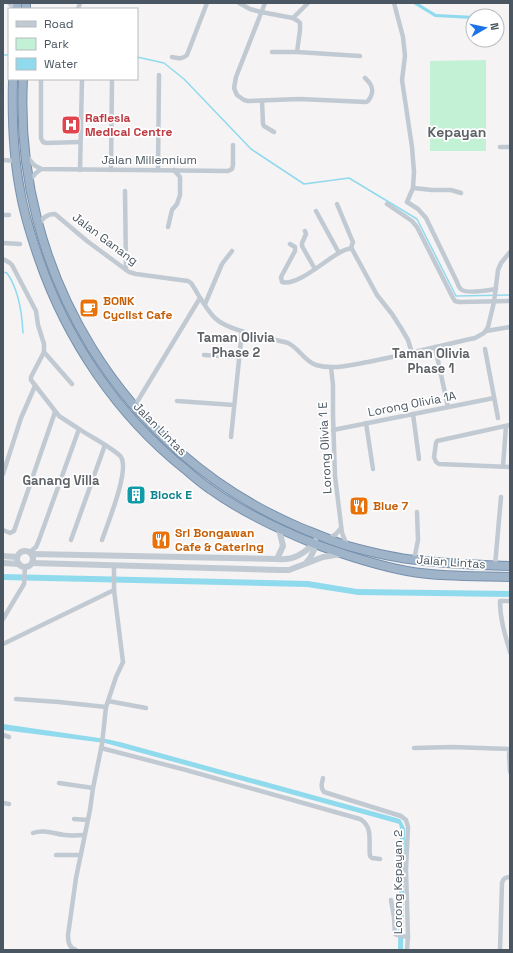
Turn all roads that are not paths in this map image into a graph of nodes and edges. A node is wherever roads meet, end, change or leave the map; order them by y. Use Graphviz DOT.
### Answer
graph roads {
  1 [pos="207,3"];
  2 [pos="239,3"];
  3 [pos="265,3"];
  4 [pos="308,3"];
  5 [pos="394,3"];
  6 [pos="261,12"];
  7 [pos="293,18"];
  8 [pos="272,52"];
  9 [pos="297,52"];
  10 [pos="360,56"];
  11 [pos="172,57"];
  12 [pos="159,75"];
  13 [pos="365,78"];
  14 [pos="13,80"];
  15 [pos="23,80"];
  16 [pos="41,80"];
  17 [pos="82,80"];
  18 [pos="112,80"];
  19 [pos="262,101"];
  20 [pos="274,132"];
  21 [pos="80,142"];
  22 [pos="233,145"];
  23 [pos="510,147"];
  24 [pos="500,148"];
  25 [pos="25,155"];
  26 [pos="3,160"];
  27 [pos="16,161"];
  28 [pos="41,169"];
  29 [pos="80,170"];
  30 [pos="110,170"];
  31 [pos="158,170"];
  32 [pos="174,170"];
  33 [pos="29,181"];
  34 [pos="413,188"];
  35 [pos="125,191"];
  36 [pos="461,193"];
  37 [pos="337,204"];
  38 [pos="387,204"];
  39 [pos="34,210"];
  40 [pos="316,211"];
  41 [pos="3,215"];
  42 [pos="9,216"];
  43 [pos="47,216"];
  44 [pos="39,227"];
  45 [pos="168,227"];
  46 [pos="305,232"];
  47 [pos="3,243"];
  48 [pos="20,244"];
  49 [pos="290,244"];
  50 [pos="351,248"];
  51 [pos="232,251"];
  52 [pos="510,252"];
  53 [pos="339,253"];
  54 [pos="3,259"];
  55 [pos="315,269"];
  56 [pos="126,270"];
  57 [pos="495,290"];
  58 [pos="200,298"];
  59 [pos="494,301"];
  60 [pos="510,301"];
  61 [pos="205,304"];
  62 [pos="510,327"];
  63 [pos="242,331"];
  64 [pos="486,331"];
  65 [pos="435,347"];
  66 [pos="485,349"];
  67 [pos="44,352"];
  68 [pos="412,353"];
  69 [pos="204,355"];
  70 [pos="239,357"];
  71 [pos="331,367"];
  72 [pos="72,384"];
  73 [pos="35,386"];
  74 [pos="120,389"];
  75 [pos="113,396"];
  76 [pos="494,398"];
  77 [pos="177,401"];
  78 [pos="234,405"];
  79 [pos="134,407"];
  80 [pos="448,407"];
  81 [pos="55,412"];
  82 [pos="413,414"];
  83 [pos="498,418"];
  84 [pos="366,423"];
  85 [pos="508,425"];
  86 [pos="79,429"];
  87 [pos="333,430"];
  88 [pos="231,437"];
  89 [pos="105,445"];
  90 [pos="419,459"];
  91 [pos="503,466"];
  92 [pos="510,467"];
  93 [pos="373,469"];
  94 [pos="3,474"];
  95 [pos="501,497"];
  96 [pos="417,512"];
  97 [pos="341,528"];
  98 [pos="279,529"];
  99 [pos="3,530"];
  100 [pos="317,535"];
  101 [pos="328,539"];
  102 [pos="71,540"];
  103 [pos="102,540"];
  104 [pos="314,543"];
  105 [pos="347,545"];
  106 [pos="31,553"];
  107 [pos="341,554"];
  108 [pos="384,554"];
  109 [pos="3,556"];
  110 [pos="17,556"];
  111 [pos="277,559"];
  112 [pos="415,560"];
  113 [pos="3,563"];
  114 [pos="306,563"];
  115 [pos="19,564"];
  116 [pos="32,564"];
  117 [pos="114,566"];
  118 [pos="495,566"];
  119 [pos="510,566"];
  120 [pos="25,570"];
  121 [pos="412,572"];
  122 [pos="510,577"];
  123 [pos="114,587"];
  124 [pos="510,601"];
  125 [pos="3,619"];
  126 [pos="3,644"];
  127 [pos="510,652"];
  128 [pos="16,699"];
  129 [pos="108,701"];
  130 [pos="106,707"];
  131 [pos="146,708"];
  132 [pos="3,735"];
  133 [pos="9,737"];
  134 [pos="102,746"];
  135 [pos="414,748"];
  136 [pos="510,750"];
  137 [pos="510,772"];
  138 [pos="323,778"];
  139 [pos="59,783"];
  140 [pos="93,788"];
  141 [pos="3,803"];
  142 [pos="9,804"];
  143 [pos="74,819"];
  144 [pos="88,820"];
  145 [pos="33,833"];
  146 [pos="84,835"];
  147 [pos="56,855"];
  148 [pos="81,855"];
  149 [pos="380,859"];
  150 [pos="510,877"];
  151 [pos="391,900"];
  152 [pos="406,936"];
  153 [pos="76,950"];
  154 [pos="407,950"];
  155 [pos="500,950"];
  1 -- 11 [label="street"];
  2 -- 6 [label="street"];
  3 -- 6 [label="street"];
  4 -- 7 [label="street"];
  5 -- 34 [label="street"];
  6 -- 7 [label="street"];
  6 -- 19 [label="street"];
  7 -- 9 [label="street"];
  8 -- 9 [label="street"];
  9 -- 10 [label="street"];
  12 -- 31 [label="street"];
  13 -- 19 [label="street"];
  14 -- 27 [label="highway, Jalan Lintas"];
  15 -- 25 [label="highway, Jalan Lintas"];
  16 -- 21 [label="street"];
  17 -- 21 [label="street"];
  18 -- 30 [label="street"];
  19 -- 20 [label="street"];
  21 -- 29 [label="street"];
  22 -- 32 [label="street, Jalan Millennium"];
  23 -- 24 [label="street"];
  25 -- 28 [label="street"];
  25 -- 33 [label="highway, Jalan Lintas"];
  26 -- 27 [label="street"];
  27 -- 75 [label="highway, Jalan Lintas"];
  28 -- 29 [label="street, Jalan Millennium"];
  28 -- 33 [label="street"];
  29 -- 30 [label="street, Jalan Millennium"];
  30 -- 31 [label="street, Jalan Millennium"];
  31 -- 32 [label="street, Jalan Millennium"];
  32 -- 45 [label="street"];
  33 -- 39 [label="highway, Jalan Lintas"];
  34 -- 36 [label="street"];
  34 -- 57 [label="street"];
  35 -- 56 [label="street"];
  37 -- 50 [label="street"];
  38 -- 59 [label="street"];
  39 -- 43 [label="street, Jalan Ganang"];
  39 -- 44 [label="highway, Jalan Lintas"];
  40 -- 53 [label="street"];
  41 -- 42 [label="street"];
  43 -- 44 [label="street"];
  43 -- 56 [label="street, Jalan Ganang"];
  44 -- 74 [label="highway, Jalan Lintas"];
  46 -- 55 [label="street"];
  47 -- 48 [label="street"];
  49 -- 55 [label="street"];
  50 -- 53 [label="street"];
  50 -- 68 [label="street"];
  51 -- 61 [label="street"];
  52 -- 57 [label="street"];
  53 -- 55 [label="street"];
  54 -- 67 [label="street"];
  56 -- 58 [label="street, Jalan Ganang"];
  57 -- 59 [label="street"];
  58 -- 61 [label="street, Jalan Ganang"];
  58 -- 79 [label="street"];
  59 -- 60 [label="street"];
  59 -- 64 [label="street"];
  61 -- 63 [label="street, Jalan Ganang"];
  62 -- 64 [label="street, Jalan Ganang"];
  63 -- 70 [label="street"];
  63 -- 71 [label="street, Jalan Ganang"];
  64 -- 65 [label="street, Jalan Ganang"];
  65 -- 68 [label="street, Jalan Ganang"];
  65 -- 80 [label="street"];
  66 -- 76 [label="street"];
  67 -- 72 [label="street"];
  67 -- 73 [label="street"];
  68 -- 71 [label="street, Jalan Ganang"];
  69 -- 70 [label="street"];
  70 -- 78 [label="street"];
  71 -- 87 [label="street, Lorong Olivia 1 E"];
  73 -- 81 [label="street"];
  73 -- 94 [label="street"];
  74 -- 75 [label="highway"];
  74 -- 79 [label="highway, Jalan Lintas"];
  75 -- 98 [label="highway, Jalan Lintas"];
  76 -- 80 [label="street, Lorong Olivia 1A"];
  76 -- 83 [label="street"];
  77 -- 78 [label="street"];
  78 -- 88 [label="street"];
  79 -- 100 [label="highway, Jalan Lintas"];
  80 -- 82 [label="street, Lorong Olivia 1A"];
  81 -- 86 [label="street"];
  81 -- 99 [label="street"];
  82 -- 84 [label="street, Lorong Olivia 1A"];
  82 -- 90 [label="street"];
  84 -- 87 [label="street, Lorong Olivia 1A"];
  84 -- 93 [label="street"];
  85 -- 91 [label="street"];
  85 -- 91 [label="street"];
  86 -- 89 [label="street"];
  86 -- 106 [label="street"];
  87 -- 97 [label="street, Lorong Olivia 1 E"];
  89 -- 102 [label="street"];
  89 -- 103 [label="street"];
  91 -- 92 [label="street"];
  95 -- 118 [label="street"];
  96 -- 112 [label="street"];
  97 -- 101 [label="street"];
  97 -- 105 [label="street, Lorong Olivia 1 E"];
  98 -- 104 [label="highway, Jalan Lintas"];
  98 -- 111 [label="street"];
  100 -- 101 [label="highway, Jalan Lintas"];
  100 -- 104 [label="street"];
  101 -- 105 [label="highway, Jalan Lintas"];
  104 -- 107 [label="highway, Jalan Lintas"];
  104 -- 111 [label="street"];
  104 -- 114 [label="street"];
  105 -- 108 [label="highway, Jalan Lintas"];
  106 -- 110 [label="street"];
  106 -- 111 [label="street"];
  106 -- 116 [label="street"];
  107 -- 114 [label="street"];
  107 -- 121 [label="highway, Jalan Lintas"];
  108 -- 112 [label="highway, Jalan Lintas"];
  108 -- 121 [label="highway"];
  109 -- 110 [label="street"];
  110 -- 115 [label="street"];
  112 -- 118 [label="highway, Jalan Lintas"];
  113 -- 115 [label="street"];
  114 -- 117 [label="street"];
  115 -- 120 [label="street"];
  116 -- 117 [label="street"];
  116 -- 120 [label="street"];
  117 -- 123 [label="street"];
  118 -- 119 [label="highway, Jalan Lintas"];
  120 -- 125 [label="street"];
  121 -- 122 [label="highway, Jalan Lintas"];
  123 -- 126 [label="street"];
  123 -- 129 [label="street"];
  124 -- 127 [label="street"];
  128 -- 130 [label="street"];
  129 -- 130 [label="street"];
  129 -- 131 [label="street"];
  130 -- 134 [label="street"];
  132 -- 133 [label="street"];
  134 -- 140 [label="street"];
  134 -- 149 [label="street"];
  135 -- 136 [label="street"];
  136 -- 137 [label="street"];
  138 -- 152 [label="street, Lorong Kepayan 2"];
  139 -- 140 [label="street"];
  140 -- 144 [label="street"];
  141 -- 142 [label="street"];
  143 -- 144 [label="street"];
  144 -- 146 [label="street"];
  145 -- 146 [label="street"];
  146 -- 148 [label="street"];
  147 -- 148 [label="street"];
  148 -- 153 [label="street"];
  150 -- 155 [label="street"];
  151 -- 152 [label="street"];
  152 -- 154 [label="street, Lorong Kepayan 2"];
}
